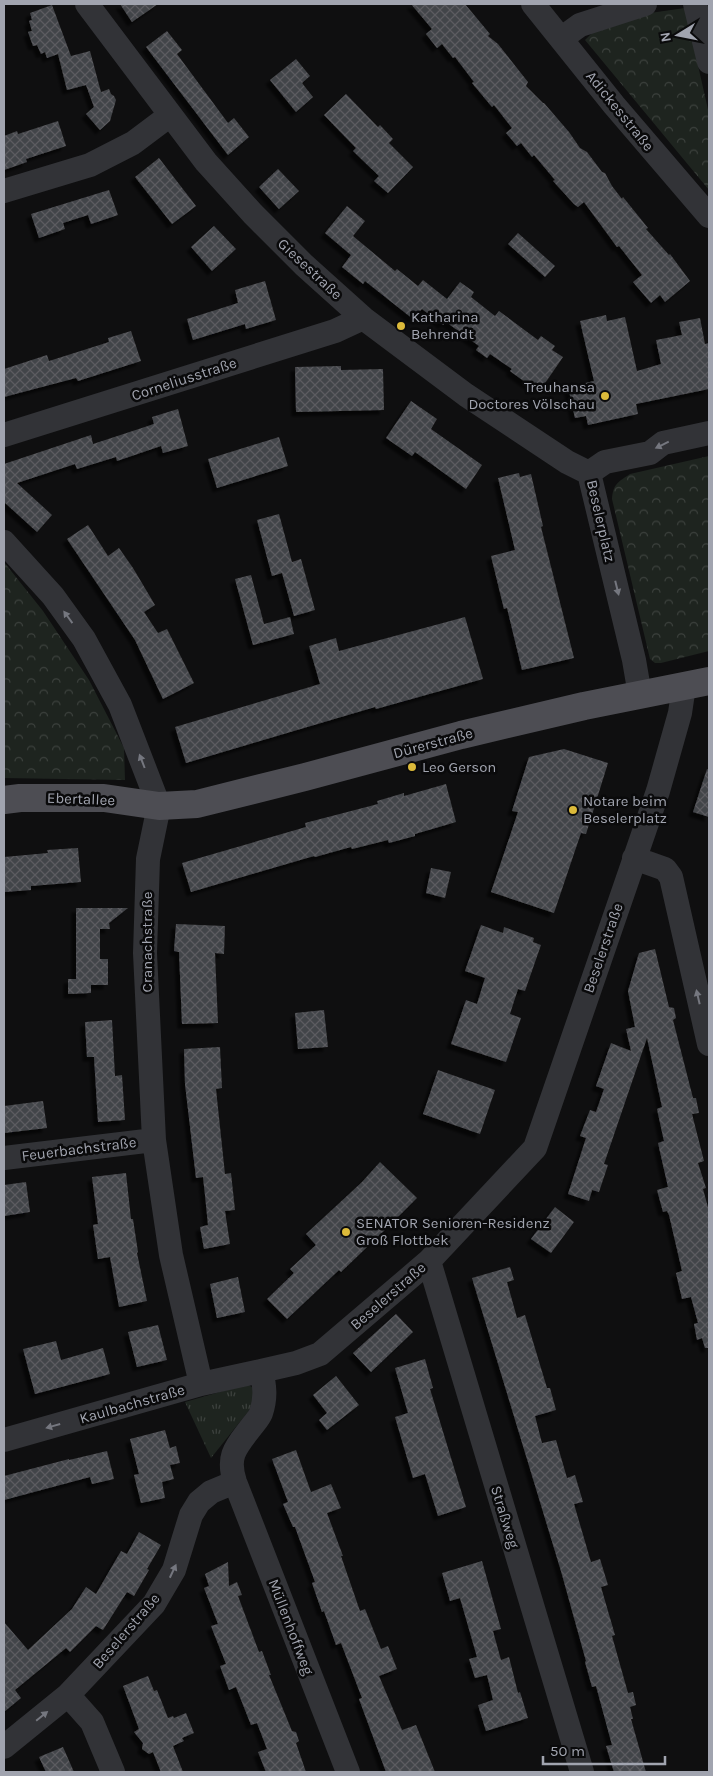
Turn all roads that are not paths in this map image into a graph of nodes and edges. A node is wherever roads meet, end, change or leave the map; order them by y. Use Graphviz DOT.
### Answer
graph roads {
  1 [pos="87,4"];
  2 [pos="533,4"];
  3 [pos="645,4"];
  4 [pos="695,4"];
  5 [pos="562,38"];
  6 [pos="709,62"];
  7 [pos="170,116"];
  8 [pos="4,191"];
  9 [pos="709,216"];
  10 [pos="362,318"];
  11 [pos="709,433"];
  12 [pos="4,435"];
  13 [pos="589,473"];
  14 [pos="4,542"];
  15 [pos="697,684"];
  16 [pos="640,695"];
  17 [pos="4,800"];
  18 [pos="159,806"];
  19 [pos="634,858"];
  20 [pos="709,1044"];
  21 [pos="154,1140"];
  22 [pos="4,1158"];
  23 [pos="428,1261"];
  24 [pos="261,1371"];
  25 [pos="201,1384"];
  26 [pos="4,1440"];
  27 [pos="235,1482"];
  28 [pos="68,1696"];
  29 [pos="4,1747"];
  30 [pos="113,1772"];
  31 [pos="348,1772"];
  32 [pos="582,1772"];
  1 -- 7 [label="street, Giesestraße"];
  2 -- 5 [label="street, Adickesstraße"];
  3 -- 5 [label="street"];
  4 -- 6 [label="street"];
  5 -- 9 [label="street, Adickesstraße"];
  7 -- 8 [label="street"];
  7 -- 10 [label="street, Giesestraße"];
  10 -- 12 [label="street, Corneliusstraße"];
  10 -- 13 [label="street, Giesestraße"];
  11 -- 13 [label="street, Beselerplatz, one-way"];
  13 -- 16 [label="street, Beselerplatz, one-way"];
  18 -- 14 [label="street, one-way"];
  15 -- 16 [label="main road, Dürerstraße"];
  15 -- 19 [label="street, Beselerstraße"];
  16 -- 18 [label="main road, Dürerstraße"];
  17 -- 18 [label="main road, Ebertallee"];
  18 -- 21 [label="street, Cranachstraße"];
  20 -- 19 [label="street, one-way"];
  19 -- 23 [label="street, Beselerstraße"];
  21 -- 22 [label="street, Feuerbachstraße"];
  21 -- 25 [label="street, Cranachstraße"];
  23 -- 24 [label="street, Beselerstraße"];
  23 -- 32 [label="street, Straßweg"];
  24 -- 25 [label="street, Kaulbachstraße"];
  24 -- 27 [label="street"];
  25 -- 26 [label="street, Kaulbachstraße, one-way"];
  28 -- 27 [label="street, Beselerstraße, one-way"];
  27 -- 31 [label="street, Müllenhoffweg"];
  29 -- 28 [label="street, Beselerstraße, one-way"];
  28 -- 30 [label="street"];
}
